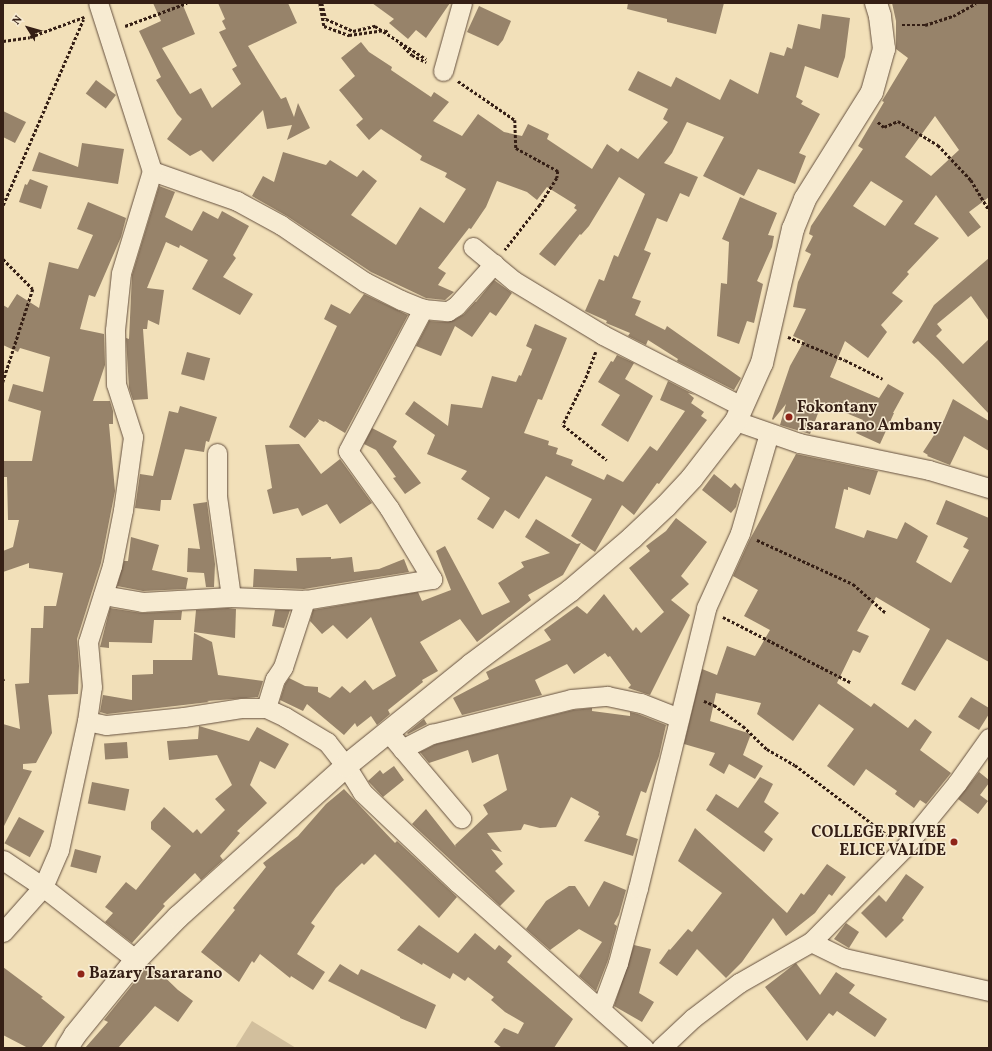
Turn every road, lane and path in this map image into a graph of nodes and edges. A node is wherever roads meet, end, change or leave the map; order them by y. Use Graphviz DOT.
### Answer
graph roads {
  1 [pos="187,3"];
  2 [pos="321,3"];
  3 [pos="462,3"];
  4 [pos="876,3"];
  5 [pos="976,3"];
  6 [pos="92,6"];
  7 [pos="84,17"];
  8 [pos="882,26"];
  9 [pos="107,33"];
  10 [pos="3,41"];
  11 [pos="443,71"];
  12 [pos="861,110"];
  13 [pos="152,171"];
  14 [pos="3,205"];
  15 [pos="989,210"];
  16 [pos="473,247"];
  17 [pos="3,259"];
  18 [pos="494,264"];
  19 [pos="424,309"];
  20 [pos="769,328"];
  21 [pos="603,334"];
  22 [pos="883,379"];
  23 [pos="3,382"];
  24 [pos="739,414"];
  25 [pos="769,433"];
  26 [pos="217,453"];
  27 [pos="607,460"];
  28 [pos="989,488"];
  29 [pos="740,533"];
  30 [pos="103,595"];
  31 [pos="231,596"];
  32 [pos="305,600"];
  33 [pos="706,608"];
  34 [pos="885,612"];
  35 [pos="850,682"];
  36 [pos="685,692"];
  37 [pos="266,708"];
  38 [pos="679,718"];
  39 [pos="87,721"];
  40 [pos="388,732"];
  41 [pos="989,738"];
  42 [pos="402,749"];
  43 [pos="346,766"];
  44 [pos="461,818"];
  45 [pos="904,848"];
  46 [pos="3,860"];
  47 [pos="43,887"];
  48 [pos="3,932"];
  49 [pos="812,942"];
  50 [pos="136,960"];
  51 [pos="989,991"];
  52 [pos="602,1009"];
  53 [pos="67,1048"];
  54 [pos="644,1048"];
  55 [pos="661,1048"];
  1 -- 9 [label="path"];
  2 -- 11 [label="path"];
  2 -- 11 [label="path"];
  3 -- 11 [label="street"];
  4 -- 8 [label="street"];
  5 -- 8 [label="path"];
  6 -- 7 [label="path"];
  6 -- 9 [label="street"];
  7 -- 10 [label="path"];
  7 -- 14 [label="path"];
  8 -- 12 [label="street"];
  9 -- 13 [label="street"];
  11 -- 18 [label="path"];
  12 -- 15 [label="path"];
  12 -- 20 [label="street"];
  13 -- 19 [label="street"];
  13 -- 30 [label="street"];
  16 -- 18 [label="street"];
  17 -- 23 [label="path"];
  18 -- 19 [label="street"];
  18 -- 21 [label="street"];
  19 -- 32 [label="street"];
  20 -- 22 [label="path"];
  20 -- 24 [label="street"];
  21 -- 24 [label="street"];
  21 -- 27 [label="path"];
  24 -- 25 [label="street"];
  24 -- 40 [label="street"];
  25 -- 28 [label="street"];
  25 -- 29 [label="street"];
  26 -- 31 [label="street"];
  29 -- 33 [label="street"];
  29 -- 34 [label="path"];
  30 -- 31 [label="street"];
  30 -- 39 [label="street"];
  31 -- 32 [label="street"];
  32 -- 37 [label="street"];
  33 -- 35 [label="path"];
  33 -- 36 [label="street"];
  36 -- 38 [label="street"];
  36 -- 45 [label="path"];
  37 -- 39 [label="street"];
  37 -- 43 [label="street"];
  38 -- 42 [label="street"];
  38 -- 52 [label="street"];
  39 -- 47 [label="street"];
  40 -- 42 [label="street"];
  40 -- 43 [label="street"];
  41 -- 45 [label="street"];
  42 -- 44 [label="street"];
  43 -- 50 [label="street"];
  43 -- 52 [label="street"];
  45 -- 49 [label="street"];
  46 -- 47 [label="street"];
  47 -- 48 [label="street"];
  47 -- 50 [label="street"];
  49 -- 51 [label="street"];
  49 -- 55 [label="street"];
  50 -- 53 [label="street"];
  52 -- 54 [label="street"];
}
